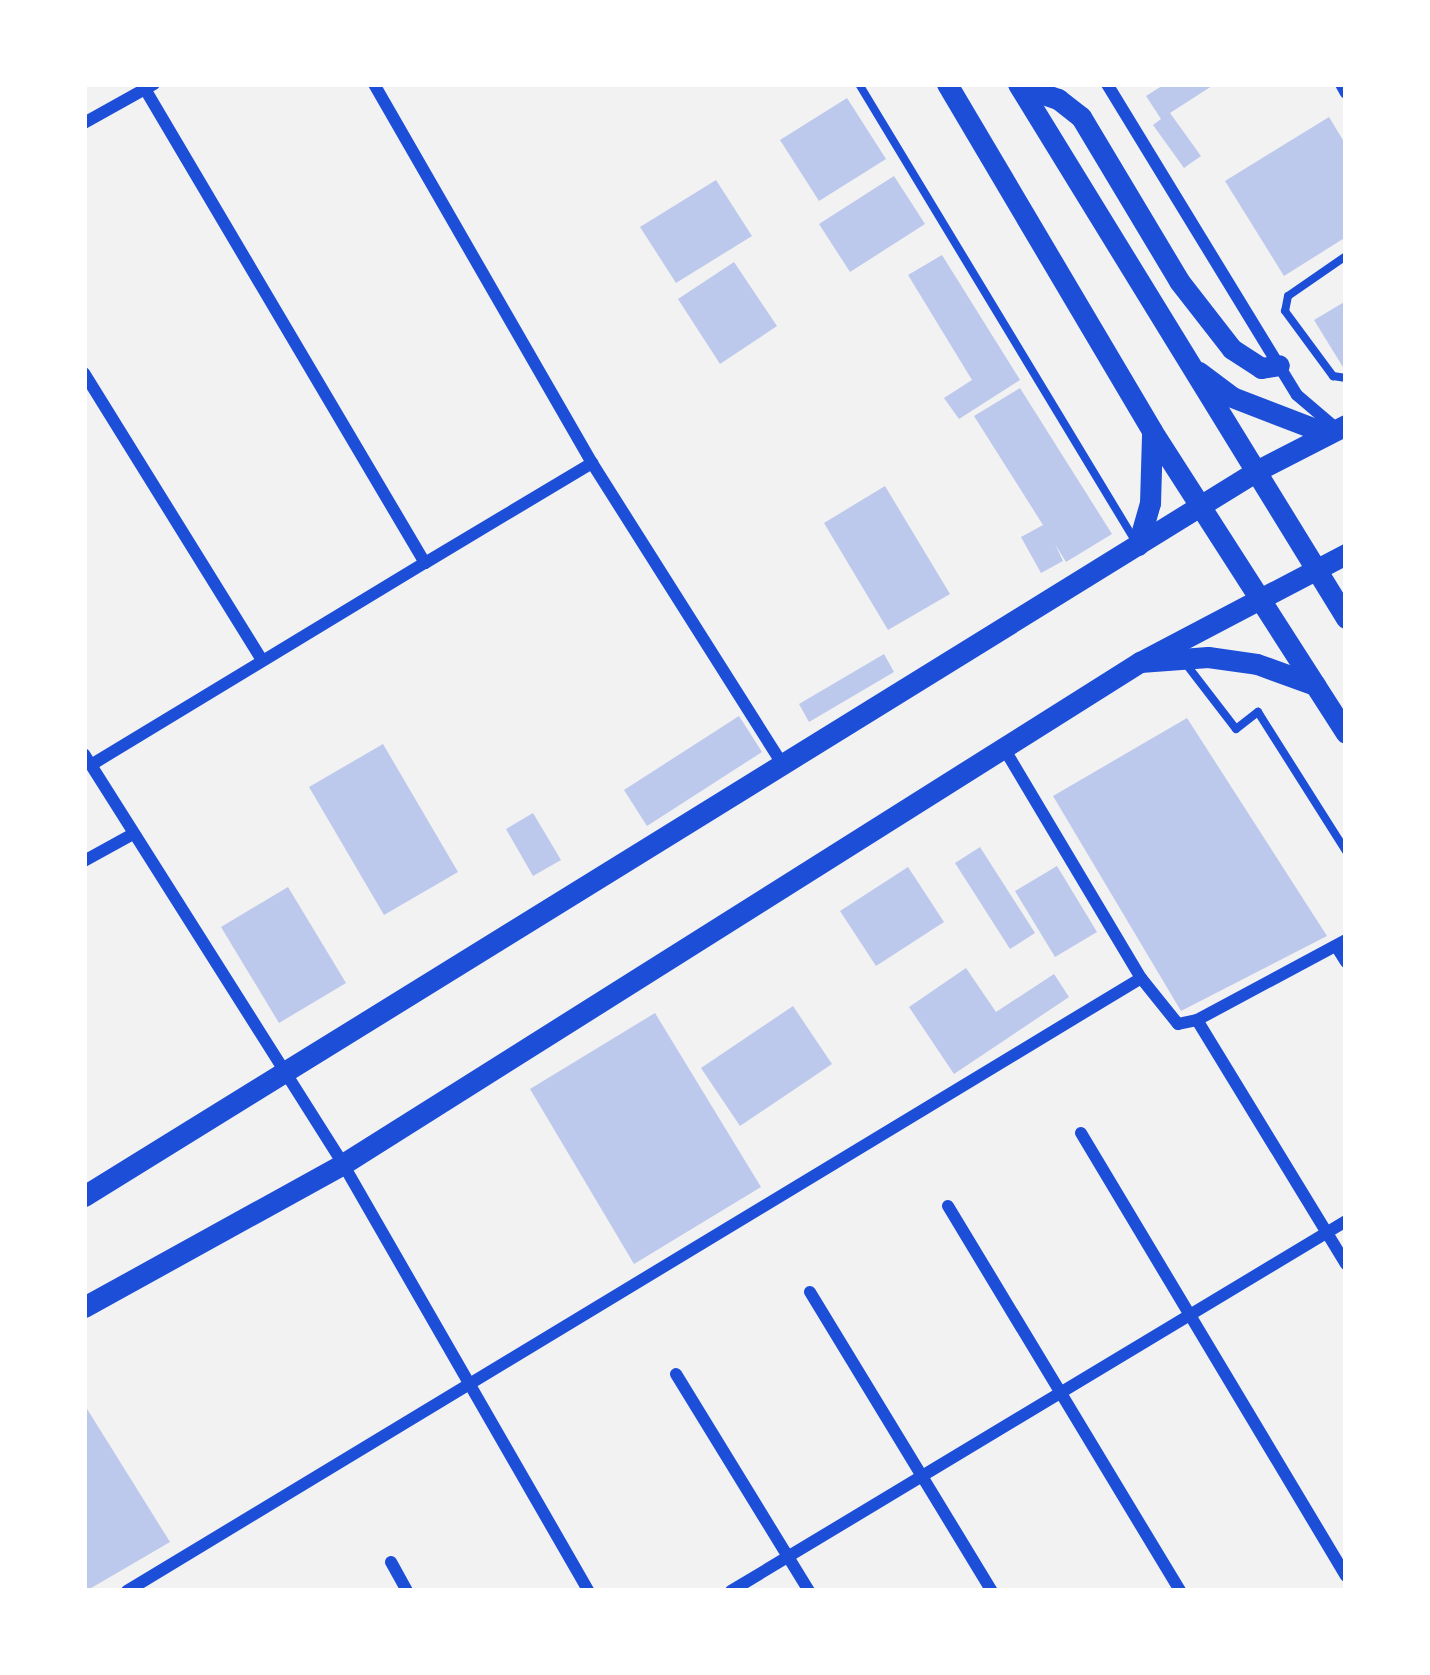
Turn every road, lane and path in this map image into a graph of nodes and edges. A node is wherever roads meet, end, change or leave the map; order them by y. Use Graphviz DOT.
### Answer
graph roads {
  1 [pos="374,84"];
  2 [pos="859,84"];
  3 [pos="947,84"];
  4 [pos="1107,84"];
  5 [pos="1019,85"];
  6 [pos="149,87"];
  7 [pos="84,123"];
  8 [pos="1346,256"];
  9 [pos="1184,361"];
  10 [pos="1279,365"];
  11 [pos="84,373"];
  12 [pos="1346,378"];
  13 [pos="1336,429"];
  14 [pos="1152,431"];
  15 [pos="592,463"];
  16 [pos="1258,470"];
  17 [pos="1203,504"];
  18 [pos="1138,545"];
  19 [pos="1346,554"];
  20 [pos="425,563"];
  21 [pos="1321,571"];
  22 [pos="1259,602"];
  23 [pos="1346,618"];
  24 [pos="261,659"];
  25 [pos="1183,659"];
  26 [pos="1140,662"];
  27 [pos="1315,685"];
  28 [pos="1346,733"];
  29 [pos="1002,745"];
  30 [pos="87,759"];
  31 [pos="783,765"];
  32 [pos="133,834"];
  33 [pos="1346,851"];
  34 [pos="84,861"];
  35 [pos="1341,943"];
  36 [pos="1346,962"];
  37 [pos="1141,978"];
  38 [pos="1197,1020"];
  39 [pos="286,1076"];
  40 [pos="1081,1133"];
  41 [pos="343,1165"];
  42 [pos="84,1196"];
  43 [pos="948,1206"];
  44 [pos="1346,1221"];
  45 [pos="1327,1233"];
  46 [pos="1346,1264"];
  47 [pos="811,1292"];
  48 [pos="84,1307"];
  49 [pos="1190,1316"];
  50 [pos="676,1374"];
  51 [pos="468,1381"];
  52 [pos="1059,1393"];
  53 [pos="922,1475"];
  54 [pos="788,1555"];
  55 [pos="391,1562"];
  56 [pos="1346,1576"];
  57 [pos="127,1591"];
  58 [pos="407,1591"];
  59 [pos="589,1591"];
  60 [pos="731,1591"];
  61 [pos="809,1591"];
  62 [pos="992,1591"];
  63 [pos="1180,1591"];
  1 -- 15 [label="street"];
  2 -- 18 [label="lane"];
  3 -- 14 [label="main road"];
  4 -- 10 [label="street"];
  5 -- 9 [label="main road"];
  5 -- 10 [label="main road"];
  6 -- 7 [label="street"];
  6 -- 20 [label="street"];
  8 -- 12 [label="lane"];
  9 -- 13 [label="main road"];
  9 -- 16 [label="main road"];
  10 -- 13 [label="street"];
  11 -- 24 [label="street"];
  13 -- 16 [label="main road"];
  14 -- 17 [label="main road"];
  14 -- 18 [label="main road"];
  15 -- 20 [label="street"];
  15 -- 31 [label="street"];
  16 -- 17 [label="main road"];
  16 -- 21 [label="main road"];
  17 -- 18 [label="main road"];
  17 -- 22 [label="main road"];
  18 -- 31 [label="main road"];
  19 -- 21 [label="main road"];
  20 -- 24 [label="street"];
  21 -- 22 [label="main road"];
  21 -- 23 [label="main road"];
  22 -- 26 [label="main road"];
  22 -- 27 [label="main road"];
  24 -- 30 [label="street"];
  25 -- 26 [label="main road"];
  25 -- 27 [label="main road"];
  25 -- 33 [label="lane"];
  26 -- 29 [label="main road"];
  27 -- 28 [label="main road"];
  29 -- 37 [label="street"];
  29 -- 41 [label="main road"];
  30 -- 32 [label="street"];
  31 -- 39 [label="main road"];
  32 -- 34 [label="street"];
  32 -- 39 [label="street"];
  35 -- 36 [label="street"];
  35 -- 38 [label="street"];
  37 -- 38 [label="street"];
  37 -- 51 [label="street"];
  38 -- 45 [label="street"];
  39 -- 41 [label="street"];
  39 -- 42 [label="main road"];
  40 -- 49 [label="street"];
  41 -- 48 [label="main road"];
  41 -- 51 [label="street"];
  43 -- 52 [label="street"];
  44 -- 45 [label="street"];
  45 -- 46 [label="street"];
  45 -- 49 [label="street"];
  47 -- 53 [label="street"];
  49 -- 52 [label="street"];
  49 -- 56 [label="street"];
  50 -- 54 [label="street"];
  51 -- 57 [label="street"];
  51 -- 59 [label="street"];
  52 -- 53 [label="street"];
  52 -- 63 [label="street"];
  53 -- 54 [label="street"];
  53 -- 62 [label="street"];
  54 -- 60 [label="street"];
  54 -- 61 [label="street"];
  55 -- 58 [label="street"];
}
